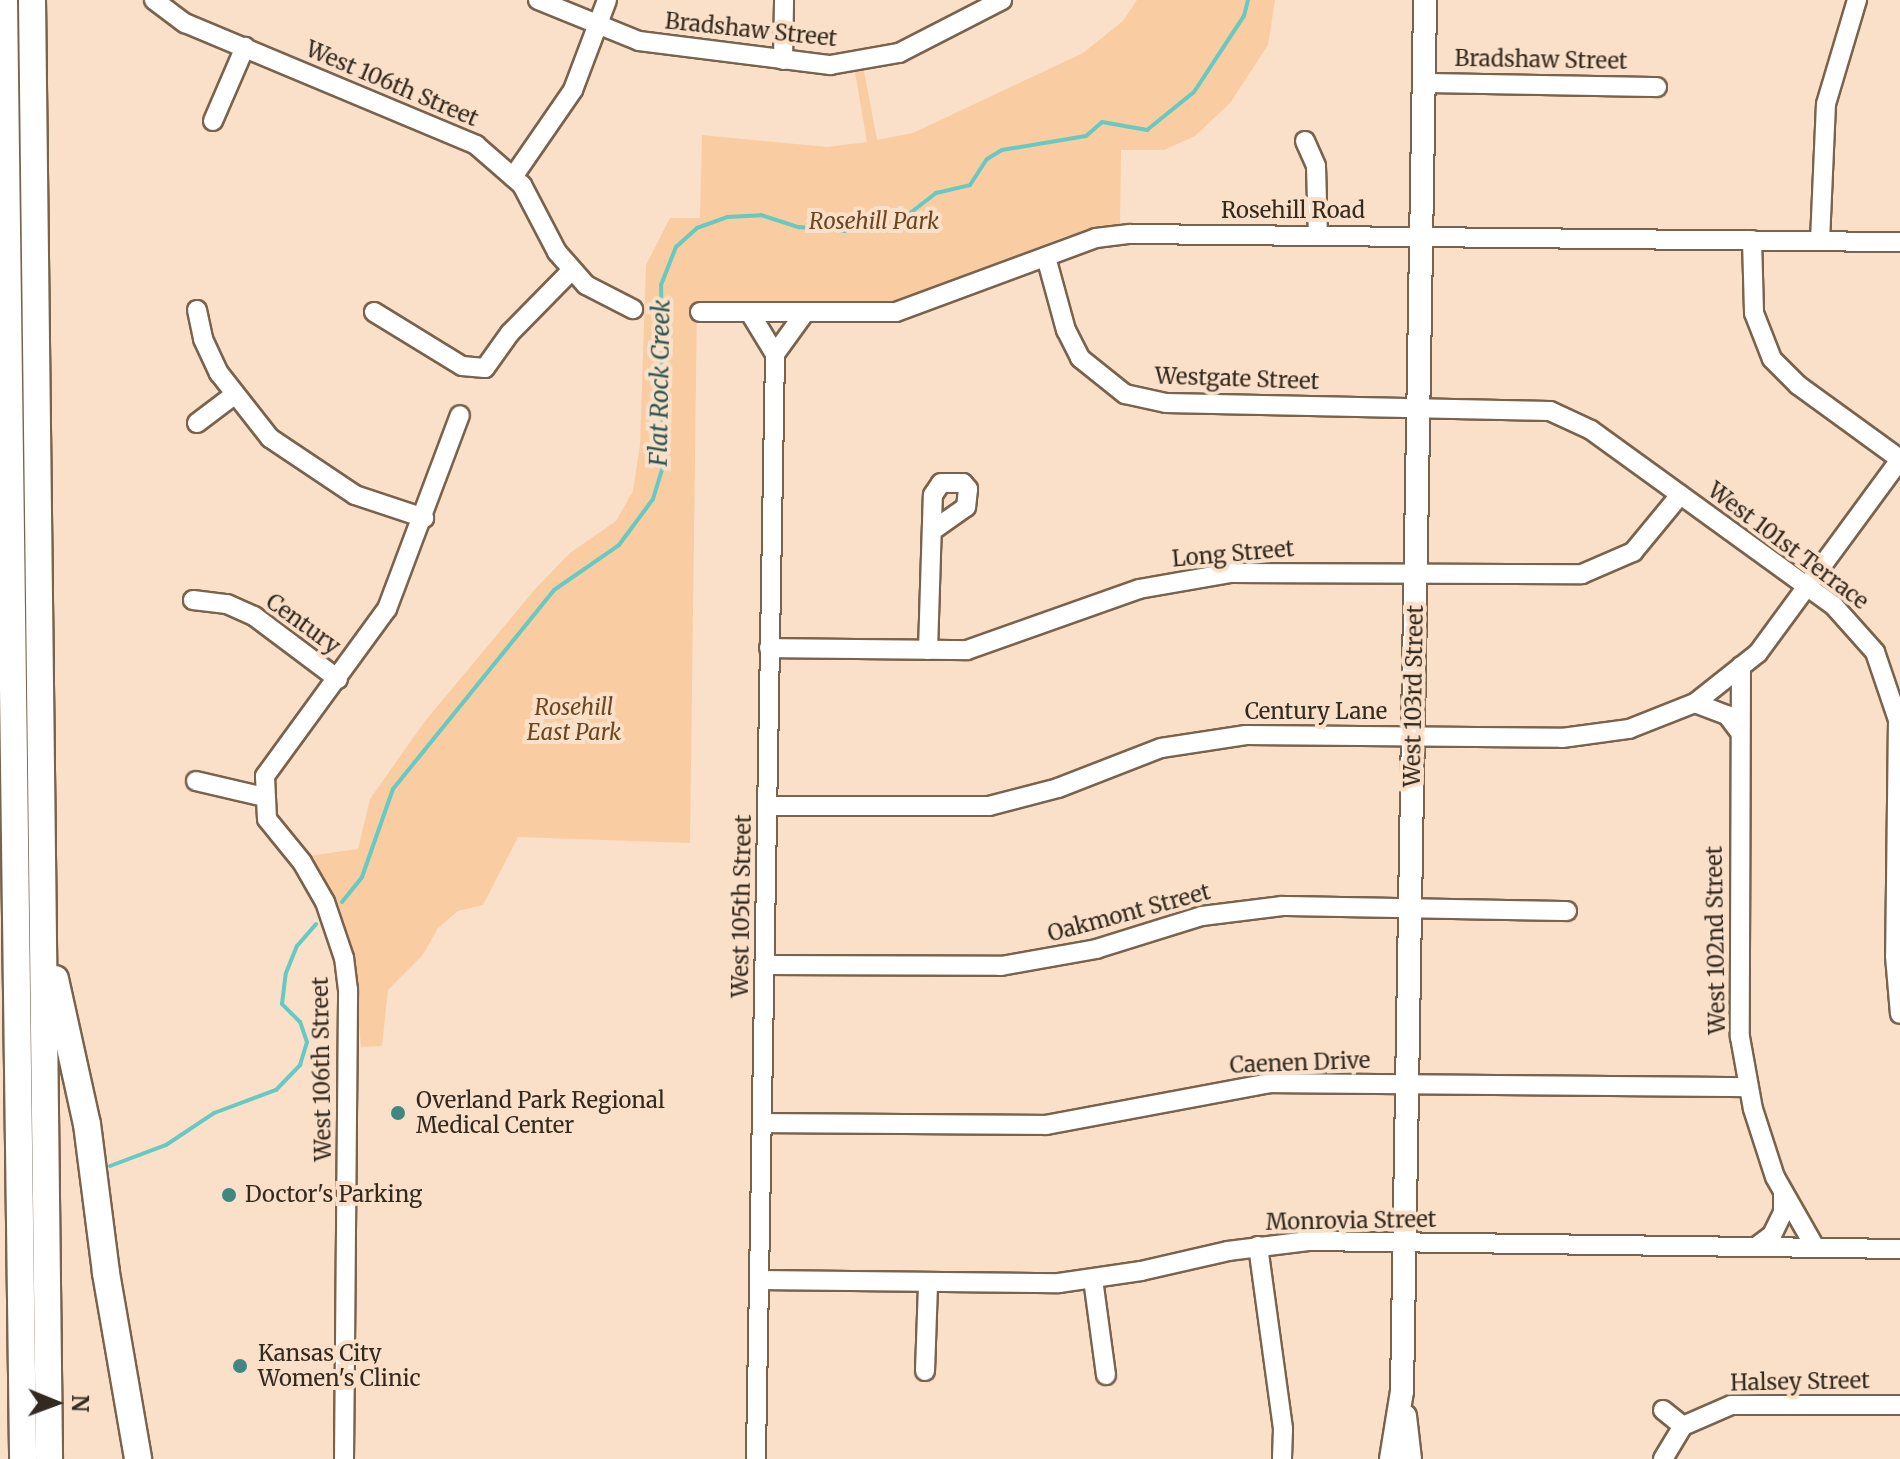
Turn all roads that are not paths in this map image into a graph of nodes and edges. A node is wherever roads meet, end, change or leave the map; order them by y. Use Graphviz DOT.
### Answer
graph roads {
  1 [pos="4,0"];
  2 [pos="32,0"];
  3 [pos="154,0"];
  4 [pos="538,0"];
  5 [pos="607,0"];
  6 [pos="784,0"];
  7 [pos="963,0"];
  8 [pos="1002,0"];
  9 [pos="1425,0"];
  10 [pos="1857,0"];
  11 [pos="960,22"];
  12 [pos="598,28"];
  13 [pos="245,47"];
  14 [pos="783,60"];
  15 [pos="1423,83"];
  16 [pos="1657,87"];
  17 [pos="213,121"];
  18 [pos="1305,141"];
  19 [pos="513,177"];
  20 [pos="1421,235"];
  21 [pos="1318,236"];
  22 [pos="1752,240"];
  23 [pos="1820,241"];
  24 [pos="1900,242"];
  25 [pos="1046,257"];
  26 [pos="572,270"];
  27 [pos="633,309"];
  28 [pos="197,310"];
  29 [pos="374,312"];
  30 [pos="700,312"];
  31 [pos="750,313"];
  32 [pos="804,314"];
  33 [pos="775,354"];
  34 [pos="234,395"];
  35 [pos="1418,407"];
  36 [pos="460,415"];
  37 [pos="197,423"];
  38 [pos="1900,460"];
  39 [pos="1680,495"];
  40 [pos="424,518"];
  41 [pos="935,529"];
  42 [pos="1416,573"];
  43 [pos="1808,587"];
  44 [pos="193,600"];
  45 [pos="769,648"];
  46 [pos="928,650"];
  47 [pos="1741,666"];
  48 [pos="338,679"];
  49 [pos="1695,703"];
  50 [pos="1740,732"];
  51 [pos="1413,736"];
  52 [pos="196,781"];
  53 [pos="264,797"];
  54 [pos="767,806"];
  55 [pos="1411,908"];
  56 [pos="1567,911"];
  57 [pos="16,924"];
  58 [pos="44,929"];
  59 [pos="765,965"];
  60 [pos="0,975"];
  61 [pos="1900,1014"];
  62 [pos="1407,1085"];
  63 [pos="1748,1087"];
  64 [pos="762,1123"];
  65 [pos="1783,1192"];
  66 [pos="1405,1243"];
  67 [pos="1258,1246"];
  68 [pos="1756,1247"];
  69 [pos="1815,1247"];
  70 [pos="1900,1249"];
  71 [pos="1093,1279"];
  72 [pos="759,1280"];
  73 [pos="928,1283"];
  74 [pos="925,1371"];
  75 [pos="1106,1375"];
  76 [pos="1402,1391"];
  77 [pos="1900,1405"];
  78 [pos="1663,1410"];
  79 [pos="1683,1426"];
  80 [pos="23,1459"];
  81 [pos="49,1459"];
  82 [pos="138,1459"];
  83 [pos="344,1459"];
  84 [pos="756,1459"];
  85 [pos="1282,1459"];
  86 [pos="1391,1459"];
  87 [pos="1410,1459"];
  88 [pos="1663,1459"];
  1 -- 57 [label="highway"];
  2 -- 58 [label="highway"];
  3 -- 13 [label="street, West 106th Street"];
  4 -- 12 [label="street, Bradshaw Street"];
  5 -- 12 [label="street"];
  6 -- 14 [label="street"];
  7 -- 11 [label="street"];
  8 -- 11 [label="street, Bradshaw Street"];
  9 -- 15 [label="main road, West 103rd Street"];
  10 -- 23 [label="street"];
  11 -- 14 [label="street, Bradshaw Street"];
  12 -- 14 [label="street, Bradshaw Street"];
  12 -- 19 [label="street"];
  13 -- 17 [label="street"];
  13 -- 19 [label="street, West 106th Street"];
  15 -- 16 [label="street, Bradshaw Street"];
  15 -- 20 [label="main road, West 103rd Street"];
  18 -- 21 [label="street"];
  19 -- 26 [label="street"];
  20 -- 21 [label="street, Rosehill Road"];
  20 -- 22 [label="street, Rosehill Road"];
  20 -- 35 [label="main road, West 103rd Street"];
  21 -- 25 [label="street, Rosehill Road"];
  22 -- 23 [label="street, Rosehill Road"];
  22 -- 38 [label="street"];
  23 -- 24 [label="street, Rosehill Road"];
  25 -- 32 [label="street, Rosehill Road"];
  25 -- 35 [label="street, Westgate Street"];
  26 -- 27 [label="street"];
  26 -- 29 [label="street"];
  28 -- 34 [label="street"];
  30 -- 31 [label="street, Rosehill Road"];
  31 -- 32 [label="street, Rosehill Road"];
  31 -- 33 [label="street"];
  32 -- 33 [label="street"];
  33 -- 45 [label="street, West 105th Street"];
  34 -- 37 [label="street"];
  34 -- 40 [label="street"];
  35 -- 39 [label="street, West 101st Terrace"];
  35 -- 42 [label="main road, West 103rd Street"];
  36 -- 40 [label="street"];
  38 -- 43 [label="street, Century Lane"];
  39 -- 42 [label="street, Long Street"];
  39 -- 43 [label="street, West 101st Terrace"];
  40 -- 48 [label="street"];
  41 -- 46 [label="street"];
  42 -- 46 [label="street, Long Street"];
  42 -- 51 [label="main road, West 103rd Street"];
  43 -- 47 [label="street, Century Lane"];
  43 -- 61 [label="street, West 101st Terrace"];
  44 -- 48 [label="street, Century"];
  45 -- 46 [label="street, Long Street"];
  45 -- 54 [label="street, West 105th Street"];
  47 -- 49 [label="street, Century Lane"];
  47 -- 50 [label="street, West 102nd Street"];
  48 -- 53 [label="street"];
  49 -- 50 [label="street"];
  49 -- 51 [label="street, Century Lane"];
  50 -- 63 [label="street, West 102nd Street"];
  51 -- 54 [label="street, Century Lane"];
  51 -- 55 [label="main road, West 103rd Street"];
  52 -- 53 [label="street"];
  53 -- 83 [label="street, West 106th Street"];
  54 -- 59 [label="street, West 105th Street"];
  55 -- 56 [label="street, Oakmont Street"];
  55 -- 59 [label="street, Oakmont Street"];
  55 -- 62 [label="main road, West 103rd Street"];
  57 -- 60 [label="highway"];
  57 -- 80 [label="highway"];
  58 -- 81 [label="highway"];
  58 -- 82 [label="highway"];
  59 -- 64 [label="street, West 105th Street"];
  62 -- 63 [label="street, Caenen Drive"];
  62 -- 64 [label="street, Caenen Drive"];
  62 -- 66 [label="main road, West 103rd Street"];
  63 -- 65 [label="street, West 102nd Street"];
  64 -- 72 [label="street, West 105th Street"];
  65 -- 68 [label="street"];
  65 -- 69 [label="street, West 102nd Street"];
  66 -- 67 [label="street, Monrovia Street"];
  66 -- 68 [label="street, Monrovia Street"];
  66 -- 76 [label="main road, West 103rd Street"];
  67 -- 71 [label="street, Monrovia Street"];
  67 -- 85 [label="street"];
  68 -- 69 [label="street, Monrovia Street"];
  69 -- 70 [label="street, Monrovia Street"];
  71 -- 73 [label="street, Monrovia Street"];
  71 -- 75 [label="street"];
  72 -- 73 [label="street, Monrovia Street"];
  72 -- 84 [label="street, West 105th Street"];
  73 -- 74 [label="street"];
  76 -- 86 [label="main road, West 103rd Street"];
  76 -- 87 [label="main road, West 103rd Street"];
  77 -- 79 [label="street, Halsey Street"];
  78 -- 79 [label="street"];
  79 -- 88 [label="street"];
}
